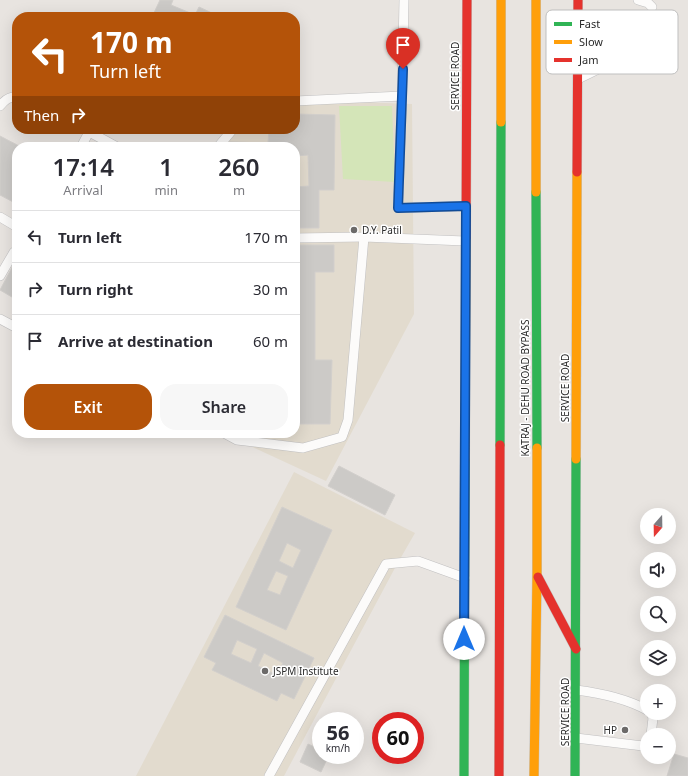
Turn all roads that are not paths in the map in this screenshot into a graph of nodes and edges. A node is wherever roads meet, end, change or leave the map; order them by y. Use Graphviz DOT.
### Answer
graph roads {
  1 [pos="404,0"];
  2 [pos="467,0"];
  3 [pos="501,0"];
  4 [pos="536,0"];
  5 [pos="578,0"];
  6 [pos="638,0"];
  7 [pos="652,7"];
  8 [pos="578,10"];
  9 [pos="577,74"];
  10 [pos="587,74"];
  11 [pos="577,79"];
  12 [pos="402,96"];
  13 [pos="12,97"];
  14 [pos="300,101"];
  15 [pos="0,106"];
  16 [pos="93,134"];
  17 [pos="230,134"];
  18 [pos="108,142"];
  19 [pos="222,142"];
  20 [pos="466,206"];
  21 [pos="0,217"];
  22 [pos="12,224"];
  23 [pos="364,237"];
  24 [pos="300,238"];
  25 [pos="465,241"];
  26 [pos="12,255"];
  27 [pos="0,276"];
  28 [pos="0,319"];
  29 [pos="12,325"];
  30 [pos="233,438"];
  31 [pos="537,574"];
  32 [pos="465,578"];
  33 [pos="576,649"];
  34 [pos="576,690"];
  35 [pos="640,706"];
  36 [pos="576,738"];
  37 [pos="640,746"];
  38 [pos="269,776"];
  39 [pos="464,776"];
  40 [pos="499,776"];
  41 [pos="534,776"];
  42 [pos="575,776"];
  1 -- 12 [label="lane"];
  2 -- 20 [label="main road, SERVICE ROAD"];
  3 -- 40 [label="main road"];
  4 -- 31 [label="main road, KATRAJ - DEHU ROAD BYPASS"];
  5 -- 8 [label="main road, SERVICE ROAD"];
  6 -- 7 [label="lane"];
  9 -- 11 [label="main road, SERVICE ROAD"];
  10 -- 11 [label="lane"];
  11 -- 33 [label="main road, SERVICE ROAD"];
  12 -- 14 [label="lane"];
  12 -- 20 [label="lane"];
  13 -- 15 [label="lane"];
  16 -- 18 [label="lane"];
  17 -- 19 [label="lane"];
  20 -- 25 [label="main road, SERVICE ROAD"];
  21 -- 22 [label="lane"];
  23 -- 24 [label="lane"];
  23 -- 25 [label="lane"];
  23 -- 30 [label="lane"];
  25 -- 32 [label="main road, SERVICE ROAD"];
  26 -- 27 [label="lane"];
  28 -- 29 [label="lane"];
  31 -- 33 [label="main road"];
  31 -- 41 [label="main road, KATRAJ - DEHU ROAD BYPASS"];
  32 -- 38 [label="lane"];
  32 -- 39 [label="main road, SERVICE ROAD"];
  33 -- 34 [label="main road, SERVICE ROAD"];
  34 -- 35 [label="lane"];
  34 -- 36 [label="main road, SERVICE ROAD"];
  36 -- 37 [label="lane"];
  36 -- 42 [label="main road, SERVICE ROAD"];
}
